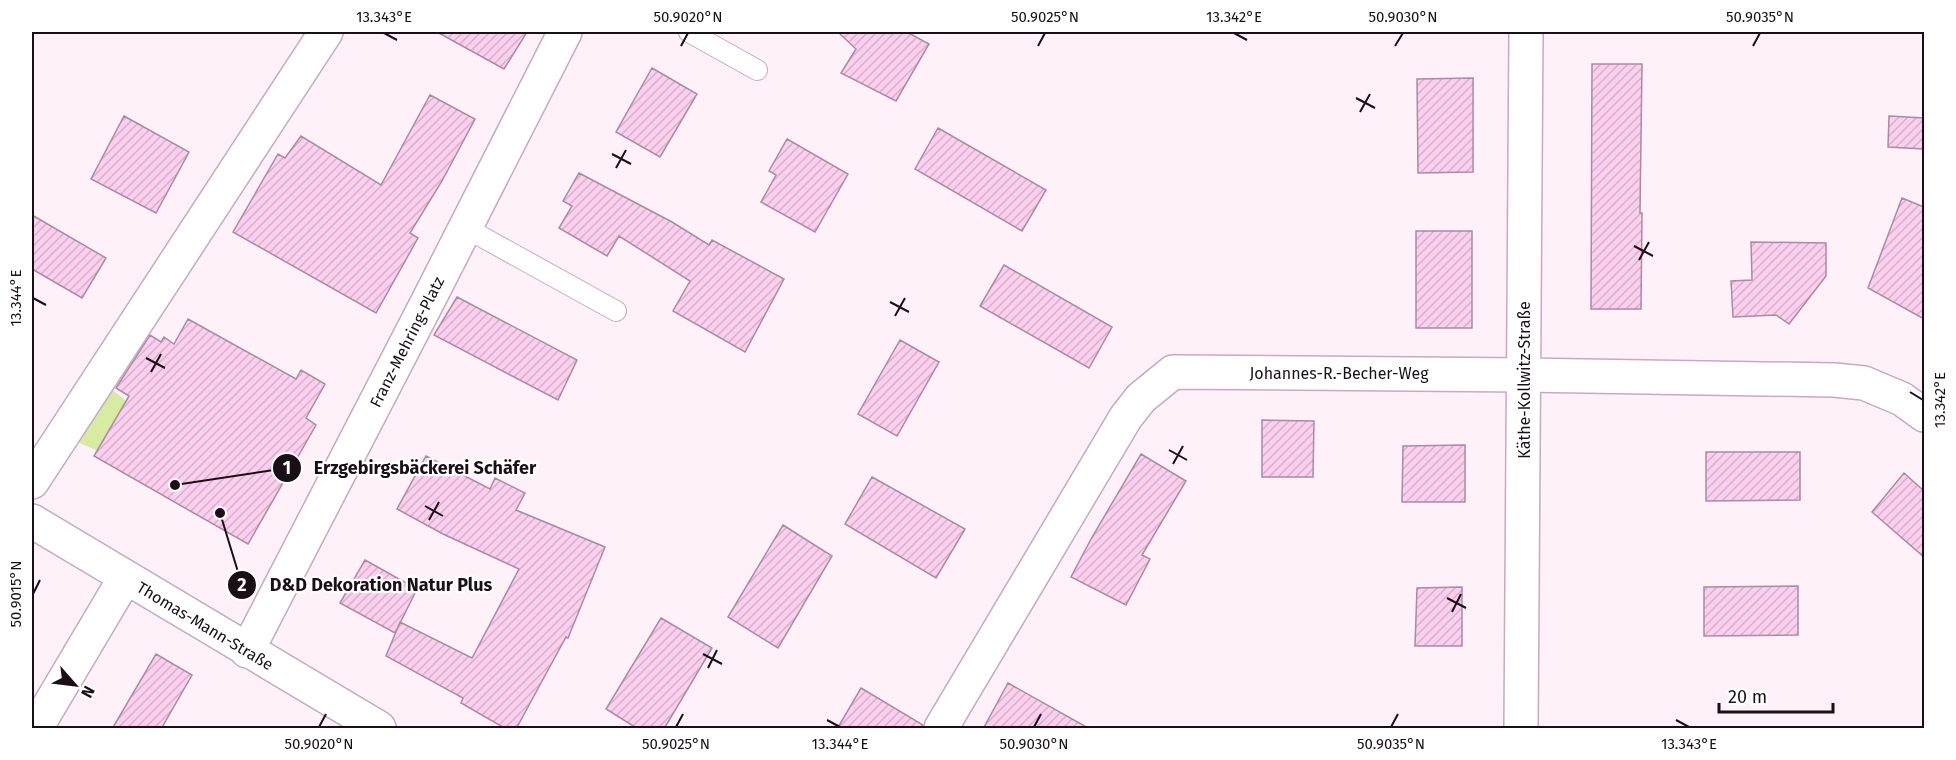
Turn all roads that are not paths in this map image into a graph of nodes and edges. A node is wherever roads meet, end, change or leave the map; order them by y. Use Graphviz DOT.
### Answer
graph roads {
  1 [pos="326,32"];
  2 [pos="565,32"];
  3 [pos="689,32"];
  4 [pos="1526,32"];
  5 [pos="757,70"];
  6 [pos="466,228"];
  7 [pos="616,311"];
  8 [pos="1524,375"];
  9 [pos="1924,415"];
  10 [pos="32,482"];
  11 [pos="32,521"];
  12 [pos="125,578"];
  13 [pos="247,651"];
  14 [pos="36,729"];
  15 [pos="380,729"];
  16 [pos="940,729"];
  17 [pos="1521,729"];
  1 -- 10 [label="street"];
  2 -- 6 [label="street, Franz-Mehring-Platz"];
  3 -- 5 [label="lane"];
  4 -- 8 [label="street, Käthe-Kollwitz-Straße"];
  6 -- 7 [label="lane"];
  6 -- 13 [label="street, Franz-Mehring-Platz"];
  8 -- 9 [label="street, Johannes-R.-Becher-Weg"];
  8 -- 16 [label="street, Johannes-R.-Becher-Weg"];
  8 -- 17 [label="street, Käthe-Kollwitz-Straße"];
  11 -- 12 [label="street, Thomas-Mann-Straße"];
  12 -- 13 [label="street, Thomas-Mann-Straße"];
  12 -- 14 [label="street"];
  13 -- 15 [label="street, Thomas-Mann-Straße"];
}
